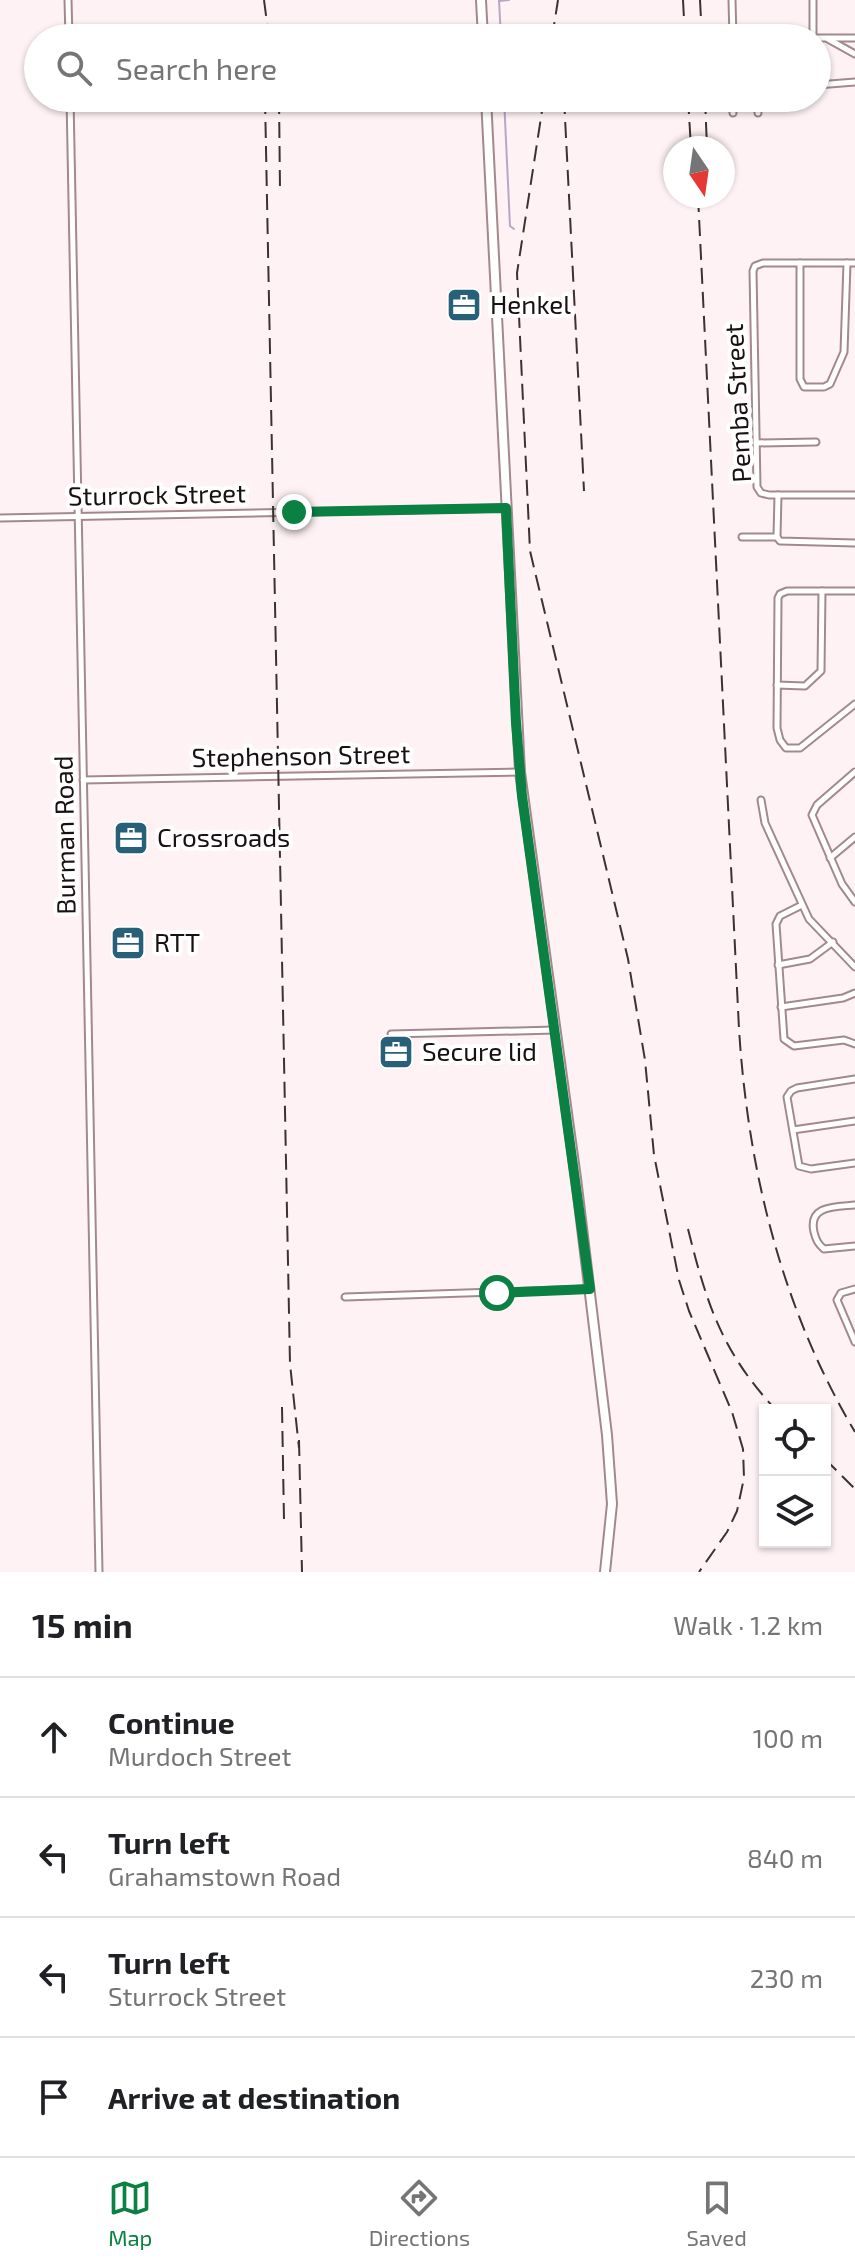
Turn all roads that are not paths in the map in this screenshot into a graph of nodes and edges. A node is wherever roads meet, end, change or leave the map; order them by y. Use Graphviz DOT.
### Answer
graph roads {
  1 [pos="68,0"];
  2 [pos="481,0"];
  3 [pos="732,0"];
  4 [pos="813,0"];
  5 [pos="69,24"];
  6 [pos="482,24"];
  7 [pos="733,24"];
  8 [pos="813,24"];
  9 [pos="831,38"];
  10 [pos="855,38"];
  11 [pos="831,41"];
  12 [pos="855,54"];
  13 [pos="855,82"];
  14 [pos="831,84"];
  15 [pos="70,112"];
  16 [pos="487,112"];
  17 [pos="800,263"];
  18 [pos="847,263"];
  19 [pos="855,263"];
  20 [pos="816,442"];
  21 [pos="756,443"];
  22 [pos="778,495"];
  23 [pos="855,495"];
  24 [pos="506,508"];
  25 [pos="78,517"];
  26 [pos="0,518"];
  27 [pos="742,537"];
  28 [pos="777,537"];
  29 [pos="855,543"];
  30 [pos="822,591"];
  31 [pos="855,591"];
  32 [pos="777,685"];
  33 [pos="855,704"];
  34 [pos="520,772"];
  35 [pos="855,772"];
  36 [pos="83,780"];
  37 [pos="761,800"];
  38 [pos="855,837"];
  39 [pos="830,858"];
  40 [pos="855,902"];
  41 [pos="802,905"];
  42 [pos="833,942"];
  43 [pos="778,965"];
  44 [pos="855,967"];
  45 [pos="855,993"];
  46 [pos="781,1007"];
  47 [pos="555,1030"];
  48 [pos="391,1034"];
  49 [pos="855,1044"];
  50 [pos="855,1079"];
  51 [pos="855,1121"];
  52 [pos="793,1130"];
  53 [pos="855,1163"];
  54 [pos="855,1205"];
  55 [pos="855,1246"];
  56 [pos="590,1289"];
  57 [pos="855,1289"];
  58 [pos="345,1297"];
  59 [pos="855,1342"];
  60 [pos="99,1572"];
  61 [pos="605,1572"];
  1 -- 5 [label="street"];
  2 -- 6 [label="main road"];
  3 -- 7 [label="street"];
  4 -- 8 [label="street"];
  9 -- 10 [label="street"];
  11 -- 12 [label="street"];
  13 -- 14 [label="street"];
  15 -- 25 [label="street, Burman Road"];
  16 -- 24 [label="main road"];
  17 -- 18 [label="street"];
  17 -- 18 [label="street"];
  17 -- 21 [label="street, Pemba Street"];
  18 -- 19 [label="street"];
  20 -- 21 [label="street"];
  21 -- 22 [label="street, Pemba Street"];
  22 -- 23 [label="street, Pemba Street"];
  22 -- 28 [label="street"];
  24 -- 25 [label="street, Sturrock Street"];
  24 -- 34 [label="main road"];
  25 -- 26 [label="street, Sturrock Street"];
  25 -- 36 [label="street, Burman Road"];
  27 -- 28 [label="street"];
  28 -- 29 [label="street"];
  30 -- 31 [label="street"];
  30 -- 32 [label="street"];
  30 -- 32 [label="street"];
  32 -- 33 [label="street"];
  34 -- 36 [label="street, Stephenson Street"];
  34 -- 47 [label="main road"];
  35 -- 39 [label="street"];
  36 -- 60 [label="street, Burman Road"];
  37 -- 41 [label="street"];
  38 -- 39 [label="street"];
  39 -- 40 [label="street"];
  41 -- 42 [label="street"];
  41 -- 43 [label="street"];
  42 -- 43 [label="street"];
  42 -- 44 [label="street"];
  43 -- 46 [label="street"];
  45 -- 46 [label="street"];
  46 -- 49 [label="street"];
  47 -- 48 [label="street"];
  47 -- 56 [label="main road"];
  50 -- 52 [label="street"];
  51 -- 52 [label="street"];
  52 -- 53 [label="street"];
  54 -- 55 [label="street"];
  56 -- 58 [label="street"];
  56 -- 61 [label="main road"];
  57 -- 59 [label="street"];
}
